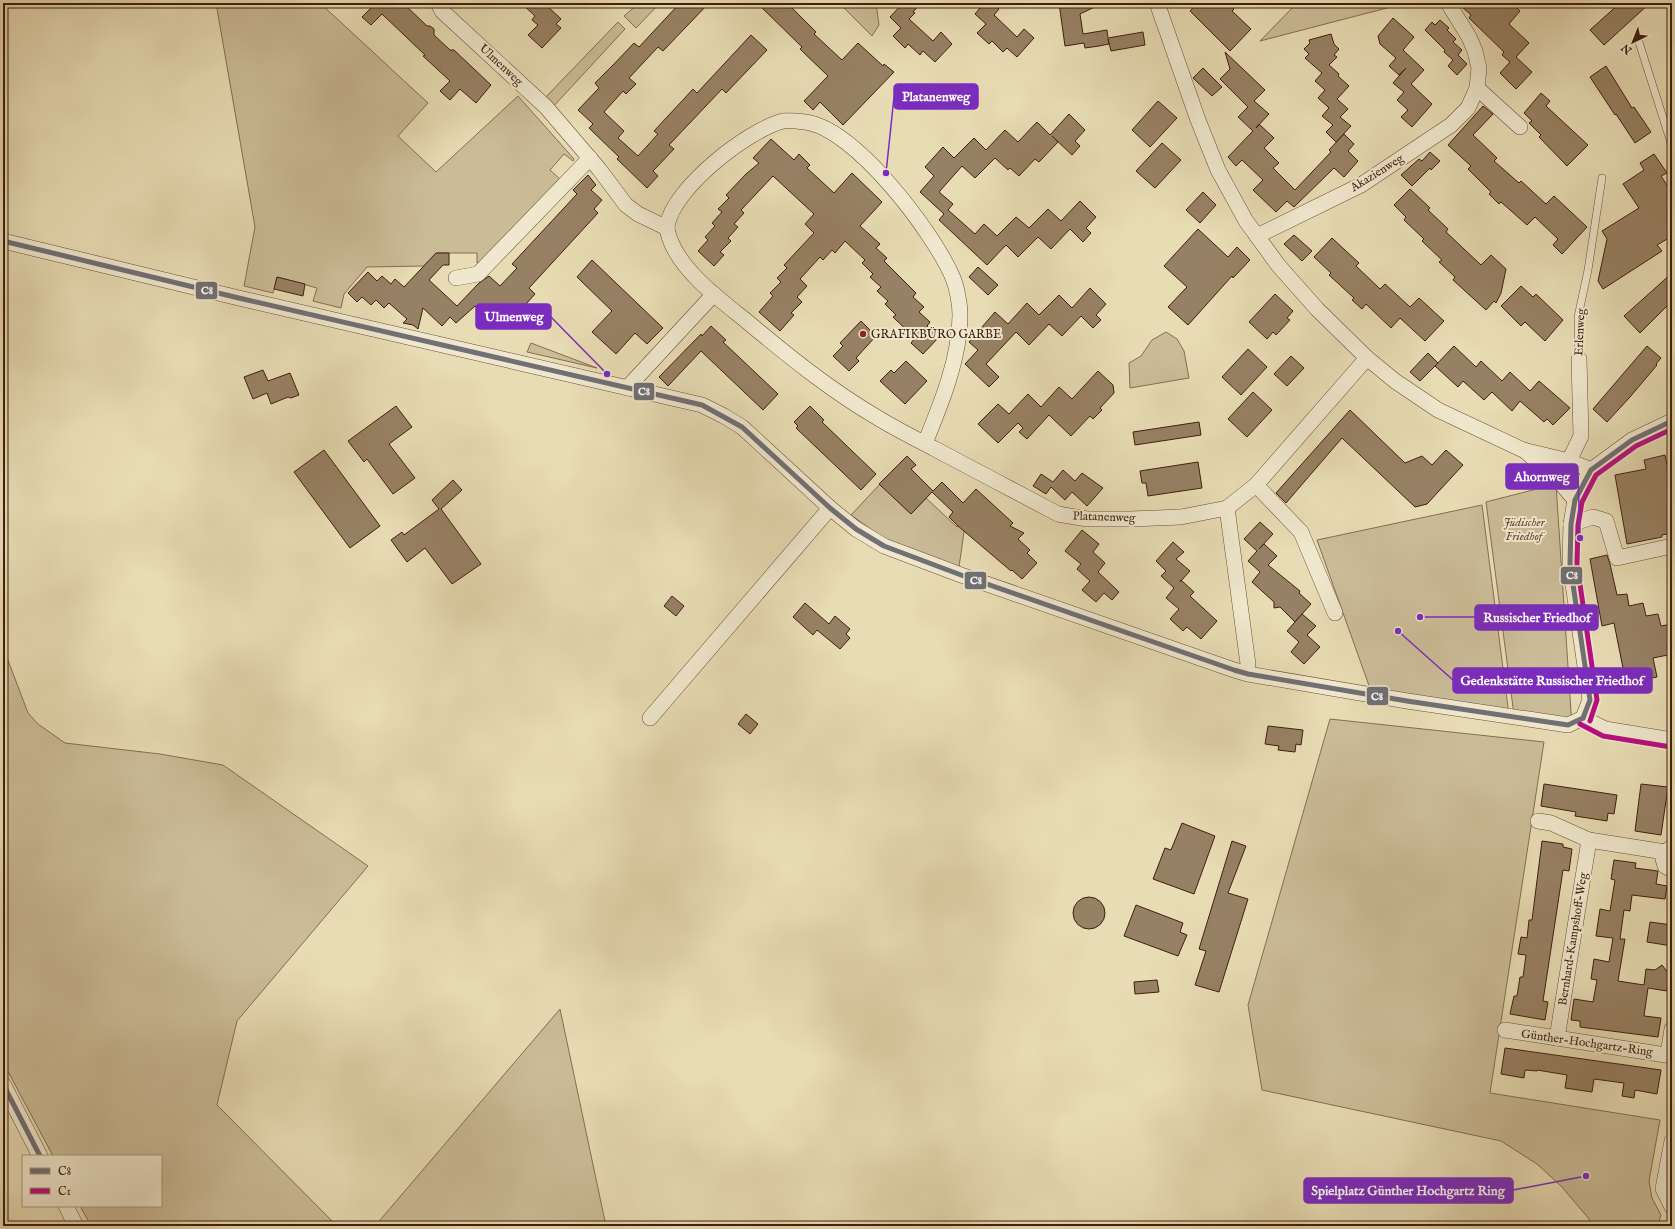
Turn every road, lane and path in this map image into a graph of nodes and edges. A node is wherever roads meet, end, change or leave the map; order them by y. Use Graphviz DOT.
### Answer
graph roads {
  1 [pos="1157,3"];
  2 [pos="1448,3"];
  3 [pos="438,6"];
  4 [pos="1638,39"];
  5 [pos="1477,88"];
  6 [pos="1520,127"];
  7 [pos="1672,146"];
  8 [pos="590,158"];
  9 [pos="1602,178"];
  10 [pos="667,228"];
  11 [pos="1257,236"];
  12 [pos="3,241"];
  13 [pos="456,278"];
  14 [pos="714,294"];
  15 [pos="1367,358"];
  16 [pos="1579,359"];
  17 [pos="627,388"];
  18 [pos="1672,422"];
  19 [pos="925,444"];
  20 [pos="1523,450"];
  21 [pos="1569,461"];
  22 [pos="1591,470"];
  23 [pos="1256,485"];
  24 [pos="1575,500"];
  25 [pos="830,508"];
  26 [pos="1227,508"];
  27 [pos="1571,524"];
  28 [pos="1672,546"];
  29 [pos="1335,613"];
  30 [pos="1248,664"];
  31 [pos="650,718"];
  32 [pos="1583,718"];
  33 [pos="1672,740"];
  34 [pos="1538,820"];
  35 [pos="1589,840"];
  36 [pos="1668,850"];
  37 [pos="1672,870"];
  38 [pos="1672,1029"];
  39 [pos="1505,1030"];
  40 [pos="1557,1038"];
  41 [pos="1670,1055"];
  42 [pos="3,1084"];
  43 [pos="1672,1141"];
  44 [pos="39,1155"];
  45 [pos="66,1207"];
  46 [pos="1672,1207"];
  47 [pos="76,1226"];
  1 -- 11 [label="street"];
  2 -- 5 [label="street, Akazienweg"];
  3 -- 8 [label="street, Ulmenweg"];
  4 -- 7 [label="lane"];
  5 -- 6 [label="street"];
  5 -- 11 [label="street, Akazienweg"];
  8 -- 10 [label="street, Ulmenweg"];
  8 -- 13 [label="street"];
  9 -- 16 [label="lane, Erlenweg"];
  10 -- 14 [label="street, Platanenweg"];
  10 -- 19 [label="street"];
  11 -- 15 [label="street"];
  12 -- 17 [label="street"];
  14 -- 17 [label="street"];
  14 -- 19 [label="street, Platanenweg"];
  15 -- 20 [label="street"];
  15 -- 23 [label="street, Platanenweg"];
  16 -- 21 [label="street, Erlenweg"];
  17 -- 25 [label="street"];
  18 -- 22 [label="street"];
  19 -- 26 [label="street, Platanenweg"];
  20 -- 21 [label="street"];
  20 -- 24 [label="street"];
  21 -- 22 [label="street"];
  22 -- 24 [label="street"];
  23 -- 26 [label="street, Platanenweg"];
  23 -- 29 [label="street"];
  24 -- 27 [label="street"];
  25 -- 31 [label="street"];
  25 -- 32 [label="street"];
  26 -- 30 [label="street"];
  27 -- 28 [label="street"];
  27 -- 32 [label="street"];
  32 -- 33 [label="street"];
  34 -- 35 [label="street"];
  35 -- 36 [label="street"];
  35 -- 40 [label="street, Bernhard-Kampshoff-Weg"];
  36 -- 37 [label="street"];
  38 -- 41 [label="street, Günther-Hochgartz-Ring"];
  39 -- 40 [label="street, Günther-Hochgartz-Ring"];
  40 -- 41 [label="street, Günther-Hochgartz-Ring"];
  42 -- 44 [label="street"];
  43 -- 46 [label="street"];
  45 -- 47 [label="street"];
}
